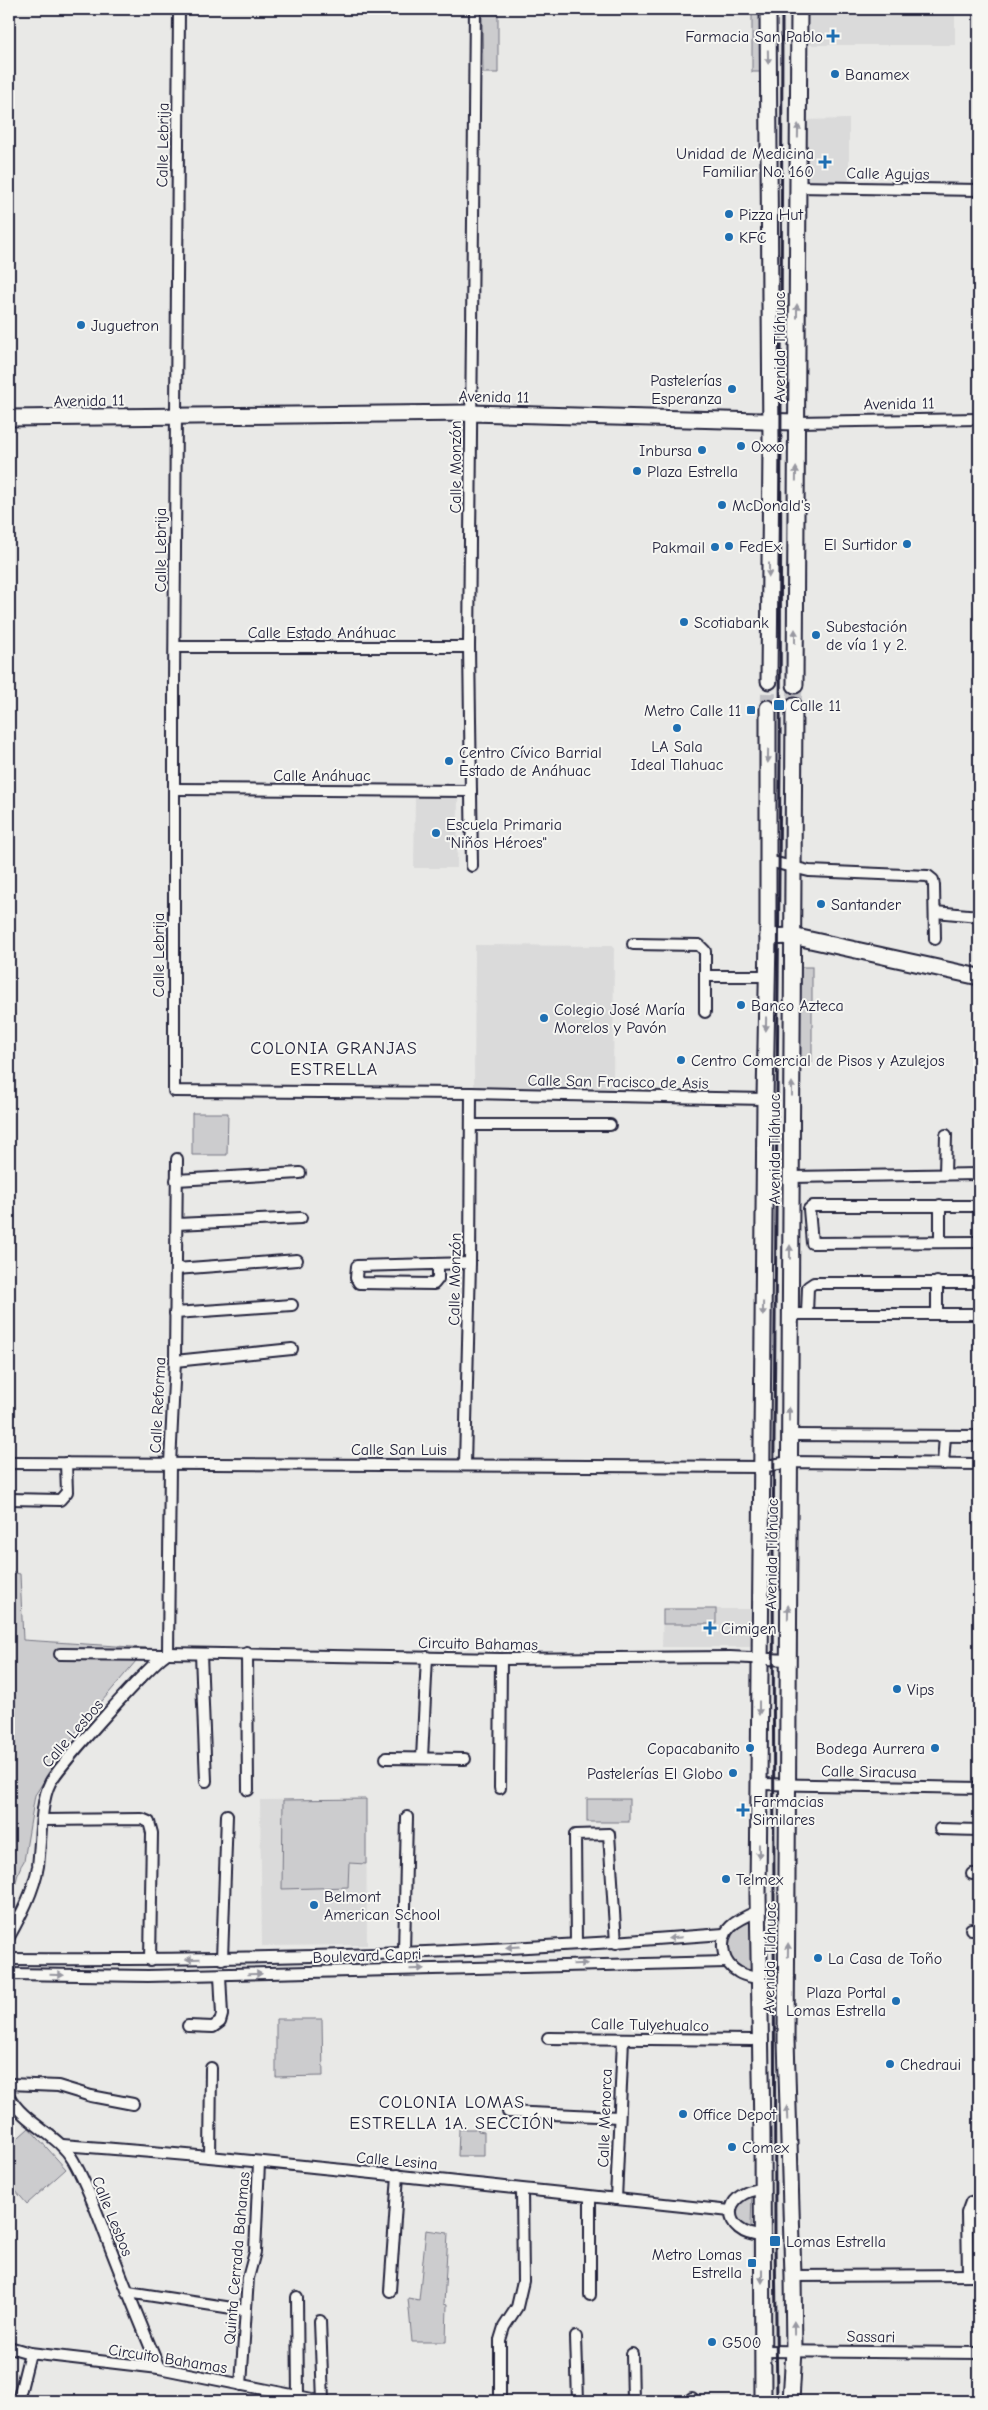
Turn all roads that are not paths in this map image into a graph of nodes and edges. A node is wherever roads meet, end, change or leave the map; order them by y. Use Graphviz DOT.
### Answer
graph roads {
  1 [pos="179,9"];
  2 [pos="475,9"];
  3 [pos="768,9"];
  4 [pos="799,9"];
  5 [pos="797,187"];
  6 [pos="979,190"];
  7 [pos="470,413"];
  8 [pos="175,416"];
  9 [pos="9,418"];
  10 [pos="979,419"];
  11 [pos="770,421"];
  12 [pos="796,422"];
  13 [pos="175,647"];
  14 [pos="469,647"];
  15 [pos="768,681"];
  16 [pos="794,685"];
  17 [pos="794,706"];
  18 [pos="768,708"];
  19 [pos="174,789"];
  20 [pos="471,791"];
  21 [pos="768,862"];
  22 [pos="472,866"];
  23 [pos="794,868"];
  24 [pos="935,912"];
  25 [pos="979,916"];
  26 [pos="792,936"];
  27 [pos="768,937"];
  28 [pos="935,940"];
  29 [pos="633,944"];
  30 [pos="706,976"];
  31 [pos="768,976"];
  32 [pos="979,976"];
  33 [pos="705,1012"];
  34 [pos="174,1091"];
  35 [pos="471,1094"];
  36 [pos="765,1099"];
  37 [pos="471,1125"];
  38 [pos="610,1125"];
  39 [pos="946,1135"];
  40 [pos="177,1159"];
  41 [pos="300,1173"];
  42 [pos="945,1174"];
  43 [pos="979,1174"];
  44 [pos="791,1177"];
  45 [pos="176,1180"];
  46 [pos="940,1205"];
  47 [pos="979,1206"];
  48 [pos="300,1218"];
  49 [pos="177,1224"];
  50 [pos="940,1242"];
  51 [pos="979,1242"];
  52 [pos="297,1260"];
  53 [pos="470,1263"];
  54 [pos="438,1264"];
  55 [pos="176,1269"];
  56 [pos="937,1282"];
  57 [pos="979,1283"];
  58 [pos="292,1305"];
  59 [pos="175,1313"];
  60 [pos="790,1314"];
  61 [pos="807,1314"];
  62 [pos="937,1314"];
  63 [pos="979,1314"];
  64 [pos="292,1349"];
  65 [pos="174,1361"];
  66 [pos="789,1435"];
  67 [pos="945,1436"];
  68 [pos="979,1436"];
  69 [pos="789,1462"];
  70 [pos="9,1463"];
  71 [pos="66,1463"];
  72 [pos="170,1464"];
  73 [pos="465,1464"];
  74 [pos="944,1464"];
  75 [pos="979,1464"];
  76 [pos="761,1467"];
  77 [pos="9,1499"];
  78 [pos="248,1653"];
  79 [pos="60,1654"];
  80 [pos="166,1654"];
  81 [pos="201,1654"];
  82 [pos="427,1657"];
  83 [pos="500,1659"];
  84 [pos="759,1660"];
  85 [pos="788,1660"];
  86 [pos="386,1758"];
  87 [pos="422,1758"];
  88 [pos="465,1759"];
  89 [pos="206,1781"];
  90 [pos="759,1784"];
  91 [pos="789,1785"];
  92 [pos="500,1788"];
  93 [pos="979,1788"];
  94 [pos="248,1790"];
  95 [pos="227,1815"];
  96 [pos="407,1817"];
  97 [pos="43,1820"];
  98 [pos="940,1829"];
  99 [pos="979,1830"];
  100 [pos="758,1911"];
  101 [pos="724,1934"];
  102 [pos="9,1937"];
  103 [pos="616,1943"];
  104 [pos="576,1944"];
  105 [pos="404,1952"];
  106 [pos="9,1959"];
  107 [pos="222,1959"];
  108 [pos="150,1960"];
  109 [pos="726,1962"];
  110 [pos="9,1974"];
  111 [pos="220,1974"];
  112 [pos="760,1979"];
  113 [pos="188,2026"];
  114 [pos="548,2038"];
  115 [pos="623,2039"];
  116 [pos="752,2040"];
  117 [pos="211,2068"];
  118 [pos="9,2084"];
  119 [pos="9,2096"];
  120 [pos="133,2104"];
  121 [pos="12,2107"];
  122 [pos="508,2112"];
  123 [pos="619,2117"];
  124 [pos="62,2145"];
  125 [pos="210,2156"];
  126 [pos="259,2163"];
  127 [pos="398,2176"];
  128 [pos="762,2189"];
  129 [pos="522,2190"];
  130 [pos="590,2197"];
  131 [pos="616,2199"];
  132 [pos="975,2201"];
  133 [pos="730,2211"];
  134 [pos="762,2236"];
  135 [pos="968,2275"];
  136 [pos="979,2275"];
  137 [pos="793,2276"];
  138 [pos="390,2291"];
  139 [pos="128,2292"];
  140 [pos="590,2295"];
  141 [pos="297,2298"];
  142 [pos="244,2310"];
  143 [pos="320,2320"];
  144 [pos="576,2337"];
  145 [pos="9,2347"];
  146 [pos="794,2350"];
  147 [pos="763,2351"];
  148 [pos="30,2353"];
  149 [pos="979,2353"];
  150 [pos="632,2354"];
  151 [pos="159,2368"];
  152 [pos="241,2385"];
  153 [pos="298,2396"];
  154 [pos="794,2399"];
  155 [pos="18,2401"];
  156 [pos="322,2401"];
  157 [pos="500,2401"];
  158 [pos="578,2401"];
  159 [pos="633,2401"];
  160 [pos="763,2401"];
  1 -- 8 [label="street, Calle Lebrija"];
  2 -- 7 [label="street, Calle Monzón"];
  3 -- 11 [label="main road, Avenida Tláhuac, one-way"];
  5 -- 4 [label="main road, Avenida Tláhuac, one-way"];
  5 -- 6 [label="street, Calle Agujas"];
  12 -- 5 [label="main road, Avenida Tláhuac, one-way"];
  7 -- 8 [label="main road, Avenida 11"];
  7 -- 11 [label="main road, Avenida 11"];
  7 -- 14 [label="street, Calle Monzón"];
  8 -- 9 [label="main road, Avenida 11"];
  8 -- 13 [label="street, Calle Lebrija"];
  10 -- 12 [label="street, Avenida 11"];
  11 -- 12 [label="main road, Avenida 11"];
  11 -- 15 [label="main road, Avenida Tláhuac, one-way"];
  16 -- 12 [label="main road, Avenida Tláhuac, one-way"];
  13 -- 14 [label="street, Calle Estado Anáhuac"];
  13 -- 19 [label="street, Calle Lebrija"];
  14 -- 20 [label="street, Calle Monzón"];
  17 -- 23 [label="main road, Avenida Tláhuac"];
  18 -- 21 [label="main road, Avenida Tláhuac, one-way"];
  19 -- 20 [label="street, Calle Anáhuac"];
  19 -- 34 [label="street, Calle Lebrija"];
  20 -- 22 [label="street, Calle Monzón"];
  21 -- 23 [label="street"];
  21 -- 27 [label="main road, Avenida Tláhuac"];
  23 -- 24 [label="street"];
  23 -- 26 [label="main road, Avenida Tláhuac"];
  24 -- 25 [label="street"];
  24 -- 28 [label="street"];
  26 -- 27 [label="main road"];
  26 -- 32 [label="main road"];
  44 -- 26 [label="main road, Avenida Tláhuac, one-way"];
  27 -- 31 [label="main road, Avenida Tláhuac"];
  29 -- 30 [label="street"];
  30 -- 31 [label="street"];
  30 -- 33 [label="street"];
  31 -- 36 [label="main road, Avenida Tláhuac, one-way"];
  34 -- 35 [label="street, Calle San Fracisco de Asis"];
  35 -- 36 [label="street, Calle San Fracisco de Asis"];
  35 -- 37 [label="street, Calle Monzón"];
  36 -- 76 [label="main road, Avenida Tláhuac, one-way"];
  37 -- 38 [label="street"];
  37 -- 53 [label="street, Calle Monzón"];
  39 -- 42 [label="street"];
  40 -- 45 [label="street, Calle Reforma"];
  41 -- 45 [label="street"];
  42 -- 43 [label="street"];
  42 -- 44 [label="street"];
  60 -- 44 [label="main road, Avenida Tláhuac, one-way"];
  45 -- 49 [label="street, Calle Reforma"];
  46 -- 47 [label="street"];
  46 -- 50 [label="street"];
  46 -- 50 [label="street"];
  48 -- 49 [label="street"];
  49 -- 55 [label="street, Calle Reforma"];
  50 -- 51 [label="street"];
  52 -- 55 [label="street"];
  53 -- 54 [label="street"];
  53 -- 73 [label="street, Calle Monzón"];
  54 -- 54 [label="street"];
  55 -- 59 [label="street, Calle Reforma"];
  56 -- 57 [label="street"];
  56 -- 61 [label="street"];
  56 -- 62 [label="street"];
  58 -- 59 [label="street"];
  59 -- 65 [label="street, Calle Reforma"];
  60 -- 61 [label="street"];
  66 -- 60 [label="main road, Avenida Tláhuac, one-way"];
  61 -- 62 [label="street"];
  62 -- 63 [label="street"];
  64 -- 65 [label="street"];
  65 -- 72 [label="street, Calle Reforma"];
  66 -- 67 [label="street"];
  66 -- 69 [label="main road, Avenida Tláhuac"];
  67 -- 68 [label="street"];
  67 -- 74 [label="street"];
  69 -- 74 [label="street, Calle San Luis"];
  69 -- 76 [label="street, Calle San Luis"];
  85 -- 69 [label="main road, Avenida Tláhuac, one-way"];
  70 -- 71 [label="street, Calle San Luis"];
  71 -- 72 [label="street, Calle San Luis"];
  71 -- 77 [label="street"];
  72 -- 73 [label="street, Calle San Luis"];
  72 -- 80 [label="street, Calle Reforma"];
  73 -- 76 [label="street, Calle San Luis"];
  74 -- 75 [label="street, Calle San Luis"];
  76 -- 84 [label="main road, Avenida Tláhuac"];
  78 -- 81 [label="street, Circuito Bahamas"];
  78 -- 82 [label="street, Circuito Bahamas"];
  78 -- 94 [label="street"];
  79 -- 80 [label="street, Circuito Bahamas"];
  80 -- 81 [label="street, Circuito Bahamas"];
  80 -- 97 [label="street, Calle Lesbos"];
  81 -- 89 [label="street"];
  82 -- 83 [label="street, Circuito Bahamas"];
  82 -- 87 [label="street"];
  83 -- 84 [label="street, Circuito Bahamas"];
  83 -- 92 [label="street"];
  84 -- 85 [label="street, Circuito Bahamas"];
  84 -- 90 [label="main road, Avenida Tláhuac, one-way"];
  85 -- 91 [label="main road, Avenida Tláhuac"];
  86 -- 87 [label="street"];
  87 -- 88 [label="street"];
  90 -- 91 [label="street, Calle Siracusa"];
  90 -- 100 [label="main road, Avenida Tláhuac, one-way"];
  91 -- 93 [label="street, Calle Siracusa"];
  137 -- 91 [label="main road, Avenida Tláhuac, one-way"];
  95 -- 107 [label="street"];
  96 -- 105 [label="street"];
  97 -- 102 [label="street, Calle Lesbos"];
  97 -- 108 [label="street"];
  98 -- 99 [label="street"];
  100 -- 101 [label="street"];
  100 -- 112 [label="main road, Avenida Tláhuac"];
  101 -- 103 [label="street, Boulevard Capri, one-way"];
  101 -- 109 [label="street"];
  103 -- 104 [label="street, Boulevard Capri"];
  103 -- 104 [label="street"];
  104 -- 105 [label="street, Boulevard Capri, one-way"];
  105 -- 107 [label="street, Boulevard Capri"];
  106 -- 108 [label="street, Boulevard Capri"];
  107 -- 108 [label="street, Boulevard Capri, one-way"];
  111 -- 109 [label="street, Boulevard Capri, one-way"];
  109 -- 112 [label="street"];
  110 -- 111 [label="street, Boulevard Capri, one-way"];
  111 -- 113 [label="street"];
  112 -- 128 [label="main road, Avenida Tláhuac"];
  114 -- 115 [label="street, Calle Tulyehualco"];
  115 -- 116 [label="street, Calle Tulyehualco"];
  115 -- 123 [label="street, Calle Menorca"];
  117 -- 125 [label="street"];
  118 -- 120 [label="street"];
  119 -- 121 [label="street, Calle Lesbos"];
  121 -- 124 [label="street, Calle Lesbos"];
  122 -- 123 [label="street"];
  123 -- 131 [label="street, Calle Menorca"];
  124 -- 125 [label="street, Calle Lesina"];
  124 -- 139 [label="street, Calle Lesbos"];
  125 -- 126 [label="street, Calle Lesina"];
  126 -- 127 [label="street, Calle Lesina"];
  126 -- 142 [label="street, Quinta Cerrada Bahamas"];
  127 -- 129 [label="street, Calle Lesina"];
  127 -- 138 [label="street"];
  128 -- 133 [label="street"];
  128 -- 134 [label="main road, Avenida Tláhuac"];
  129 -- 130 [label="street, Calle Lesina"];
  129 -- 157 [label="street"];
  130 -- 131 [label="street, Calle Lesina"];
  130 -- 140 [label="street"];
  131 -- 133 [label="street, Calle Lesina"];
  132 -- 135 [label="street"];
  133 -- 134 [label="street"];
  134 -- 147 [label="main road, Avenida Tláhuac, one-way"];
  135 -- 136 [label="street"];
  135 -- 137 [label="street"];
  146 -- 137 [label="main road, Avenida Tláhuac, one-way"];
  139 -- 142 [label="street"];
  139 -- 151 [label="street, Calle Lesbos"];
  141 -- 153 [label="street"];
  142 -- 152 [label="street, Quinta Cerrada Bahamas"];
  143 -- 156 [label="street"];
  144 -- 158 [label="street"];
  145 -- 148 [label="street, Circuito Bahamas"];
  146 -- 147 [label="street, Sassari"];
  146 -- 149 [label="street, Sassari"];
  146 -- 154 [label="main road, Avenida Tláhuac"];
  147 -- 160 [label="main road, Avenida Tláhuac"];
  148 -- 151 [label="street, Circuito Bahamas"];
  148 -- 155 [label="street"];
  150 -- 159 [label="street"];
  151 -- 152 [label="street, Circuito Bahamas"];
  152 -- 153 [label="street, Circuito Bahamas"];
  153 -- 156 [label="street, Circuito Bahamas"];
}
